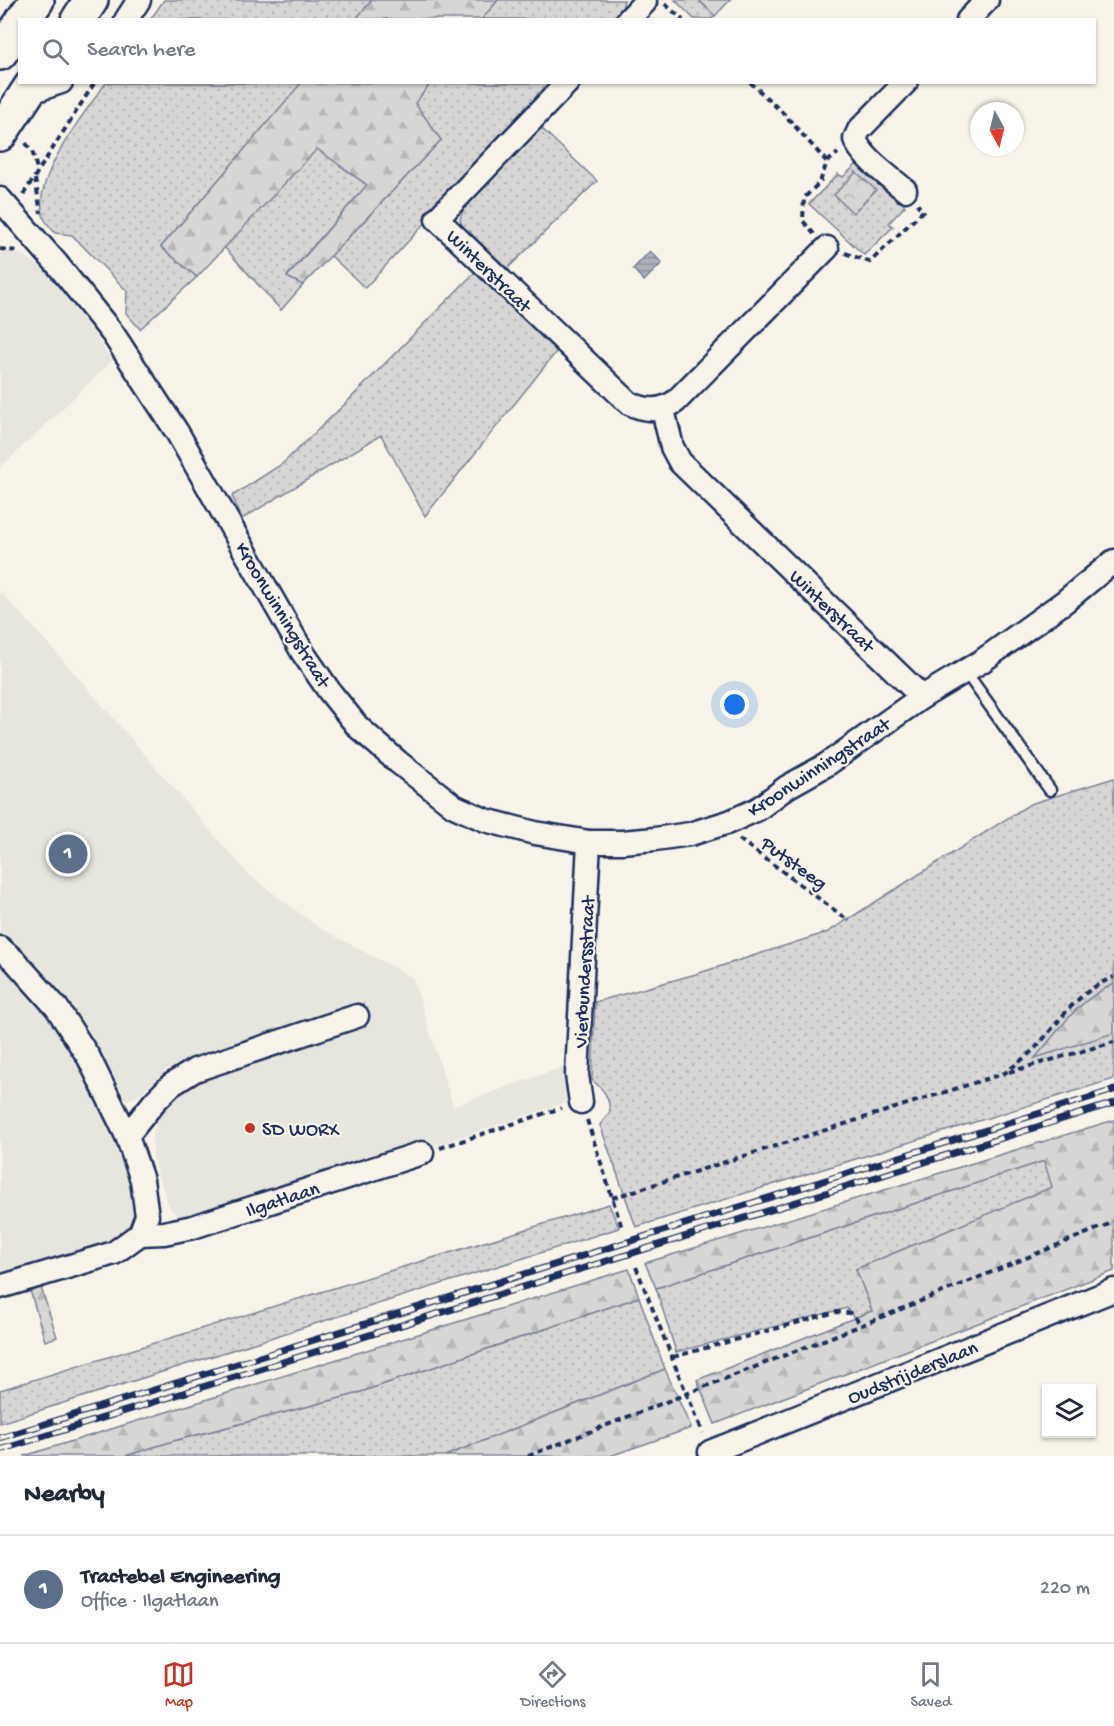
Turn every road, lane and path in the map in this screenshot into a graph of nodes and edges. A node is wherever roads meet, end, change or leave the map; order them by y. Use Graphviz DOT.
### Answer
graph roads {
  1 [pos="37,0"];
  2 [pos="92,0"];
  3 [pos="140,0"];
  4 [pos="987,0"];
  5 [pos="652,1"];
  6 [pos="24,18"];
  7 [pos="79,18"];
  8 [pos="127,18"];
  9 [pos="631,18"];
  10 [pos="679,18"];
  11 [pos="970,18"];
  12 [pos="18,28"];
  13 [pos="0,53"];
  14 [pos="51,84"];
  15 [pos="94,84"];
  16 [pos="566,84"];
  17 [pos="752,84"];
  18 [pos="904,84"];
  19 [pos="30,88"];
  20 [pos="0,134"];
  21 [pos="855,139"];
  22 [pos="827,162"];
  23 [pos="905,190"];
  24 [pos="5,205"];
  25 [pos="827,248"];
  26 [pos="663,410"];
  27 [pos="1114,561"];
  28 [pos="965,671"];
  29 [pos="922,697"];
  30 [pos="1050,790"];
  31 [pos="729,822"];
  32 [pos="589,842"];
  33 [pos="849,921"];
  34 [pos="0,948"];
  35 [pos="1114,977"];
  36 [pos="357,1016"];
  37 [pos="1114,1042"];
  38 [pos="1005,1073"];
  39 [pos="581,1102"];
  40 [pos="127,1136"];
  41 [pos="422,1153"];
  42 [pos="612,1198"];
  43 [pos="1114,1222"];
  44 [pos="622,1228"];
  45 [pos="140,1234"];
  46 [pos="636,1267"];
  47 [pos="0,1287"];
  48 [pos="1114,1290"];
  49 [pos="862,1325"];
  50 [pos="673,1357"];
  51 [pos="699,1423"];
  52 [pos="711,1454"];
  53 [pos="528,1456"];
  1 -- 6 [label="highway"];
  2 -- 7 [label="highway"];
  3 -- 8 [label="street"];
  4 -- 11 [label="street"];
  5 -- 9 [label="street"];
  5 -- 10 [label="path"];
  12 -- 13 [label="highway"];
  14 -- 19 [label="street"];
  15 -- 24 [label="path"];
  16 -- 26 [label="street, Winterstraat"];
  17 -- 22 [label="path"];
  18 -- 21 [label="street"];
  19 -- 20 [label="highway"];
  21 -- 22 [label="path"];
  21 -- 23 [label="street"];
  22 -- 25 [label="path"];
  23 -- 25 [label="path"];
  24 -- 32 [label="street, Kroonwinningstraat"];
  25 -- 26 [label="street"];
  26 -- 29 [label="street, Winterstraat"];
  27 -- 28 [label="street, Kroonwinningstraat"];
  28 -- 29 [label="street, Kroonwinningstraat"];
  28 -- 30 [label="lane"];
  29 -- 31 [label="street, Kroonwinningstraat"];
  31 -- 32 [label="street, Kroonwinningstraat"];
  31 -- 33 [label="path, Putsteeg"];
  32 -- 39 [label="street, Vierbundersstraat"];
  34 -- 40 [label="street"];
  35 -- 38 [label="path"];
  36 -- 40 [label="street"];
  37 -- 38 [label="path"];
  38 -- 42 [label="path"];
  39 -- 41 [label="path"];
  39 -- 42 [label="path"];
  40 -- 45 [label="street"];
  41 -- 45 [label="street, Ilgatlaan"];
  42 -- 44 [label="path"];
  43 -- 49 [label="path"];
  45 -- 47 [label="street"];
  46 -- 50 [label="path"];
  48 -- 52 [label="street, Oudstrijderslaan"];
  49 -- 50 [label="path"];
  49 -- 53 [label="path"];
  50 -- 51 [label="path, bridge"];
}
